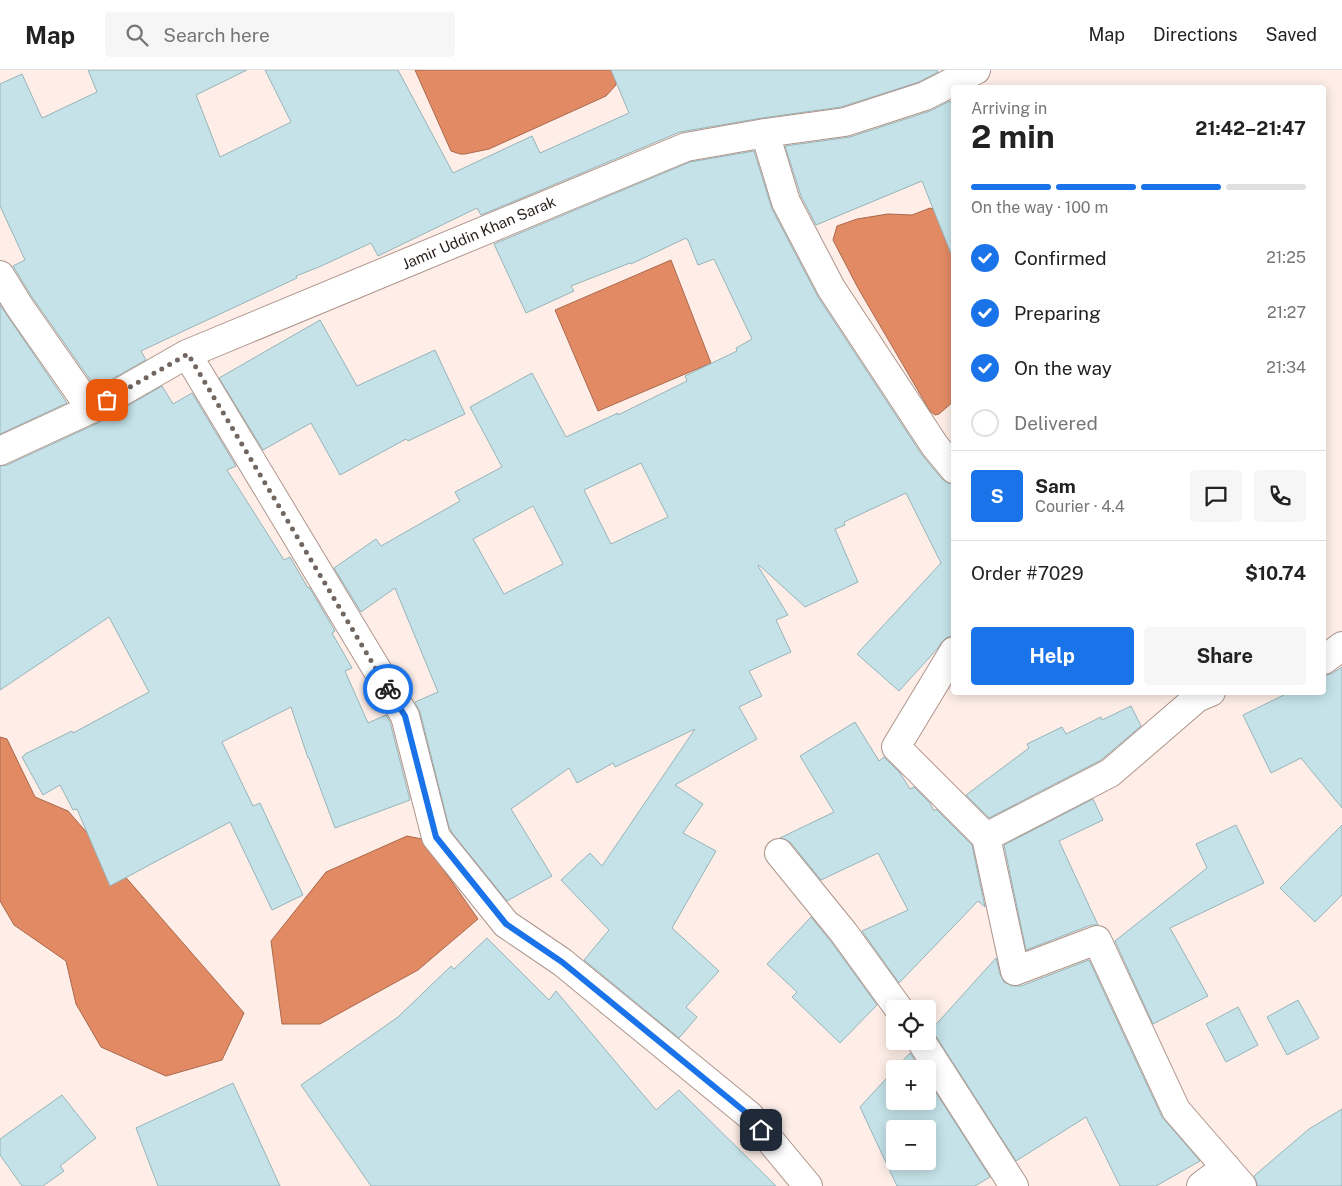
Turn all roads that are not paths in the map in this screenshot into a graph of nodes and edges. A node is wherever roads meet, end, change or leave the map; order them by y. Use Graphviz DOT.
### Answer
graph roads {
  1 [pos="976,70"];
  2 [pos="765,133"];
  3 [pos="0,275"];
  4 [pos="188,354"];
  5 [pos="91,408"];
  6 [pos="0,452"];
  7 [pos="951,465"];
  8 [pos="1342,646"];
  9 [pos="951,657"];
  10 [pos="1326,658"];
  11 [pos="1204,695"];
  12 [pos="986,837"];
  13 [pos="780,853"];
  14 [pos="892,1000"];
  15 [pos="927,1050"];
  16 [pos="1234,1177"];
  17 [pos="808,1186"];
  18 [pos="1014,1186"];
  19 [pos="1201,1186"];
  1 -- 2 [label="street, Jamir Uddin Khan Sarak"];
  2 -- 4 [label="street, Jamir Uddin Khan Sarak"];
  2 -- 7 [label="street"];
  3 -- 5 [label="street"];
  4 -- 5 [label="street, Jamir Uddin Khan Sarak"];
  4 -- 17 [label="street"];
  5 -- 6 [label="street, Jamir Uddin Khan Sarak"];
  8 -- 10 [label="street"];
  9 -- 12 [label="street"];
  11 -- 12 [label="street"];
  12 -- 16 [label="street"];
  13 -- 14 [label="street"];
  15 -- 18 [label="street"];
  16 -- 19 [label="street"];
}
